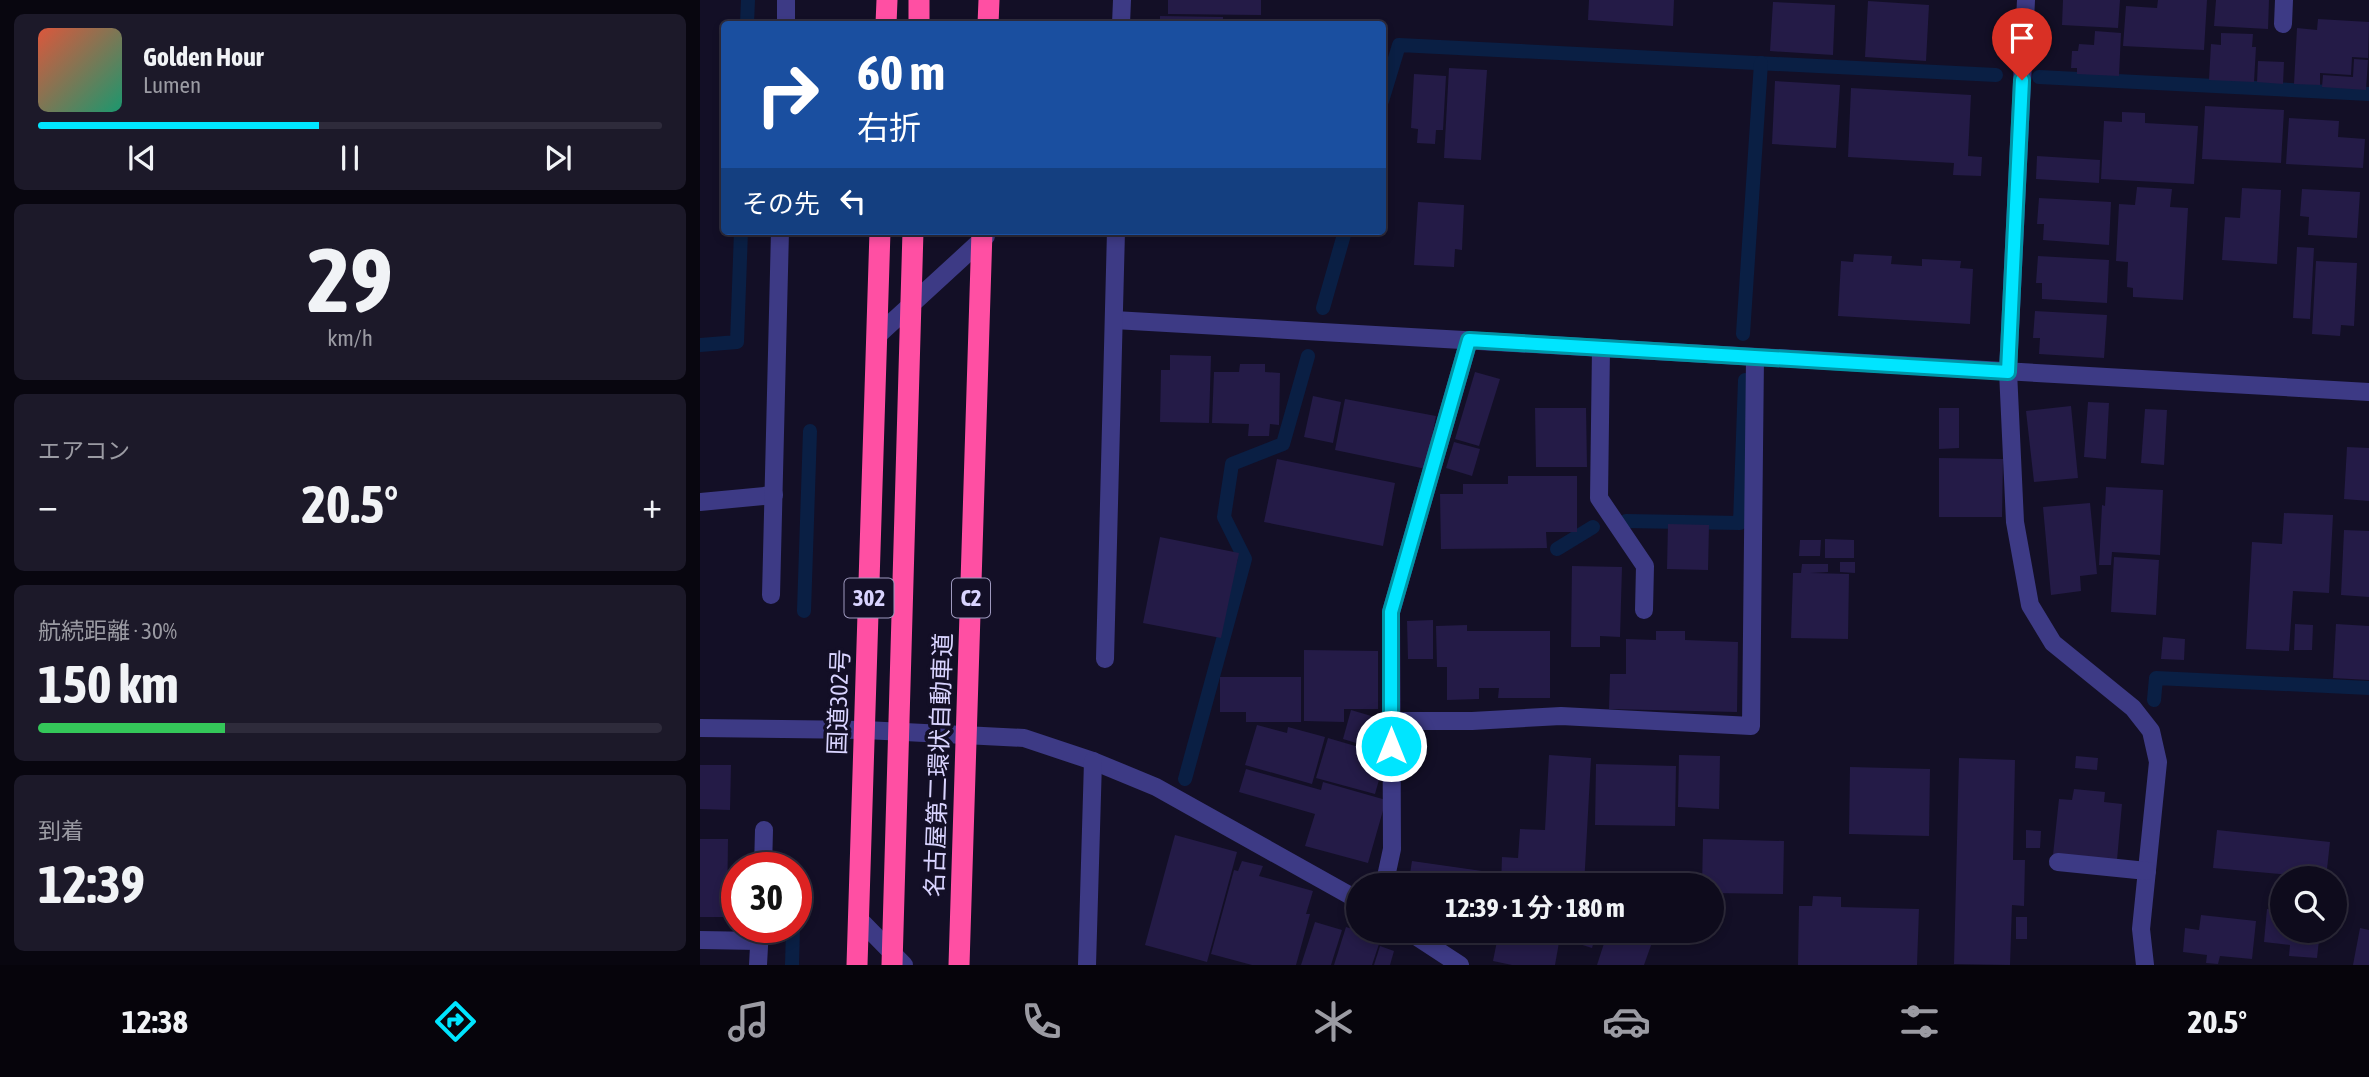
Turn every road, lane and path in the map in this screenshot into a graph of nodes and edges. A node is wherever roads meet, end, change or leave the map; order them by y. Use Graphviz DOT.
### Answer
graph roads {
  1 [pos="786,0"];
  2 [pos="887,0"];
  3 [pos="919,0"];
  4 [pos="989,0"];
  5 [pos="1122,0"];
  6 [pos="2026,0"];
  7 [pos="2284,0"];
  8 [pos="786,21"];
  9 [pos="886,21"];
  10 [pos="919,21"];
  11 [pos="988,21"];
  12 [pos="1121,21"];
  13 [pos="2283,24"];
  14 [pos="780,235"];
  15 [pos="880,235"];
  16 [pos="913,235"];
  17 [pos="982,235"];
  18 [pos="988,235"];
  19 [pos="1116,235"];
  20 [pos="1114,320"];
  21 [pos="877,336"];
  22 [pos="1469,340"];
  23 [pos="1601,348"];
  24 [pos="1755,357"];
  25 [pos="2008,372"];
  26 [pos="2369,393"];
  27 [pos="774,495"];
  28 [pos="700,502"];
  29 [pos="771,595"];
  30 [pos="1644,610"];
  31 [pos="1105,659"];
  32 [pos="1391,720"];
  33 [pos="700,727"];
  34 [pos="864,730"];
  35 [pos="1093,761"];
  36 [pos="764,830"];
  37 [pos="763,852"];
  38 [pos="2058,862"];
  39 [pos="2147,870"];
  40 [pos="1387,873"];
  41 [pos="1346,893"];
  42 [pos="859,919"];
  43 [pos="721,938"];
  44 [pos="700,940"];
  45 [pos="759,943"];
  46 [pos="1426,943"];
  47 [pos="758,965"];
  48 [pos="857,965"];
  49 [pos="892,965"];
  50 [pos="904,965"];
  51 [pos="959,965"];
  52 [pos="1087,965"];
  53 [pos="1460,965"];
  54 [pos="2145,965"];
  1 -- 8 [label="street"];
  2 -- 9 [label="highway"];
  3 -- 10 [label="highway"];
  4 -- 11 [label="highway"];
  5 -- 12 [label="street"];
  6 -- 25 [label="street"];
  7 -- 13 [label="street"];
  14 -- 27 [label="street"];
  15 -- 21 [label="highway, 国道302号 / 302"];
  16 -- 49 [label="highway, 名古屋第二環状自動車道, bridge"];
  17 -- 51 [label="highway, 名古屋第二環状自動車道 / C2, bridge"];
  18 -- 21 [label="street"];
  19 -- 20 [label="street"];
  20 -- 22 [label="street"];
  20 -- 31 [label="street"];
  21 -- 34 [label="highway, 国道302号 / 302"];
  22 -- 23 [label="street"];
  22 -- 32 [label="street"];
  23 -- 24 [label="street"];
  23 -- 30 [label="street"];
  24 -- 25 [label="street"];
  24 -- 32 [label="street"];
  25 -- 26 [label="street"];
  25 -- 39 [label="street"];
  27 -- 28 [label="street"];
  27 -- 29 [label="street"];
  32 -- 40 [label="street"];
  33 -- 34 [label="street"];
  34 -- 35 [label="street"];
  34 -- 42 [label="highway, 国道302号 / 302"];
  35 -- 41 [label="street"];
  35 -- 52 [label="street"];
  36 -- 37 [label="street"];
  38 -- 39 [label="street"];
  39 -- 54 [label="street"];
  42 -- 48 [label="highway, 国道302号 / 302"];
  42 -- 50 [label="street"];
  43 -- 44 [label="street"];
  45 -- 47 [label="street"];
  46 -- 53 [label="street"];
}
